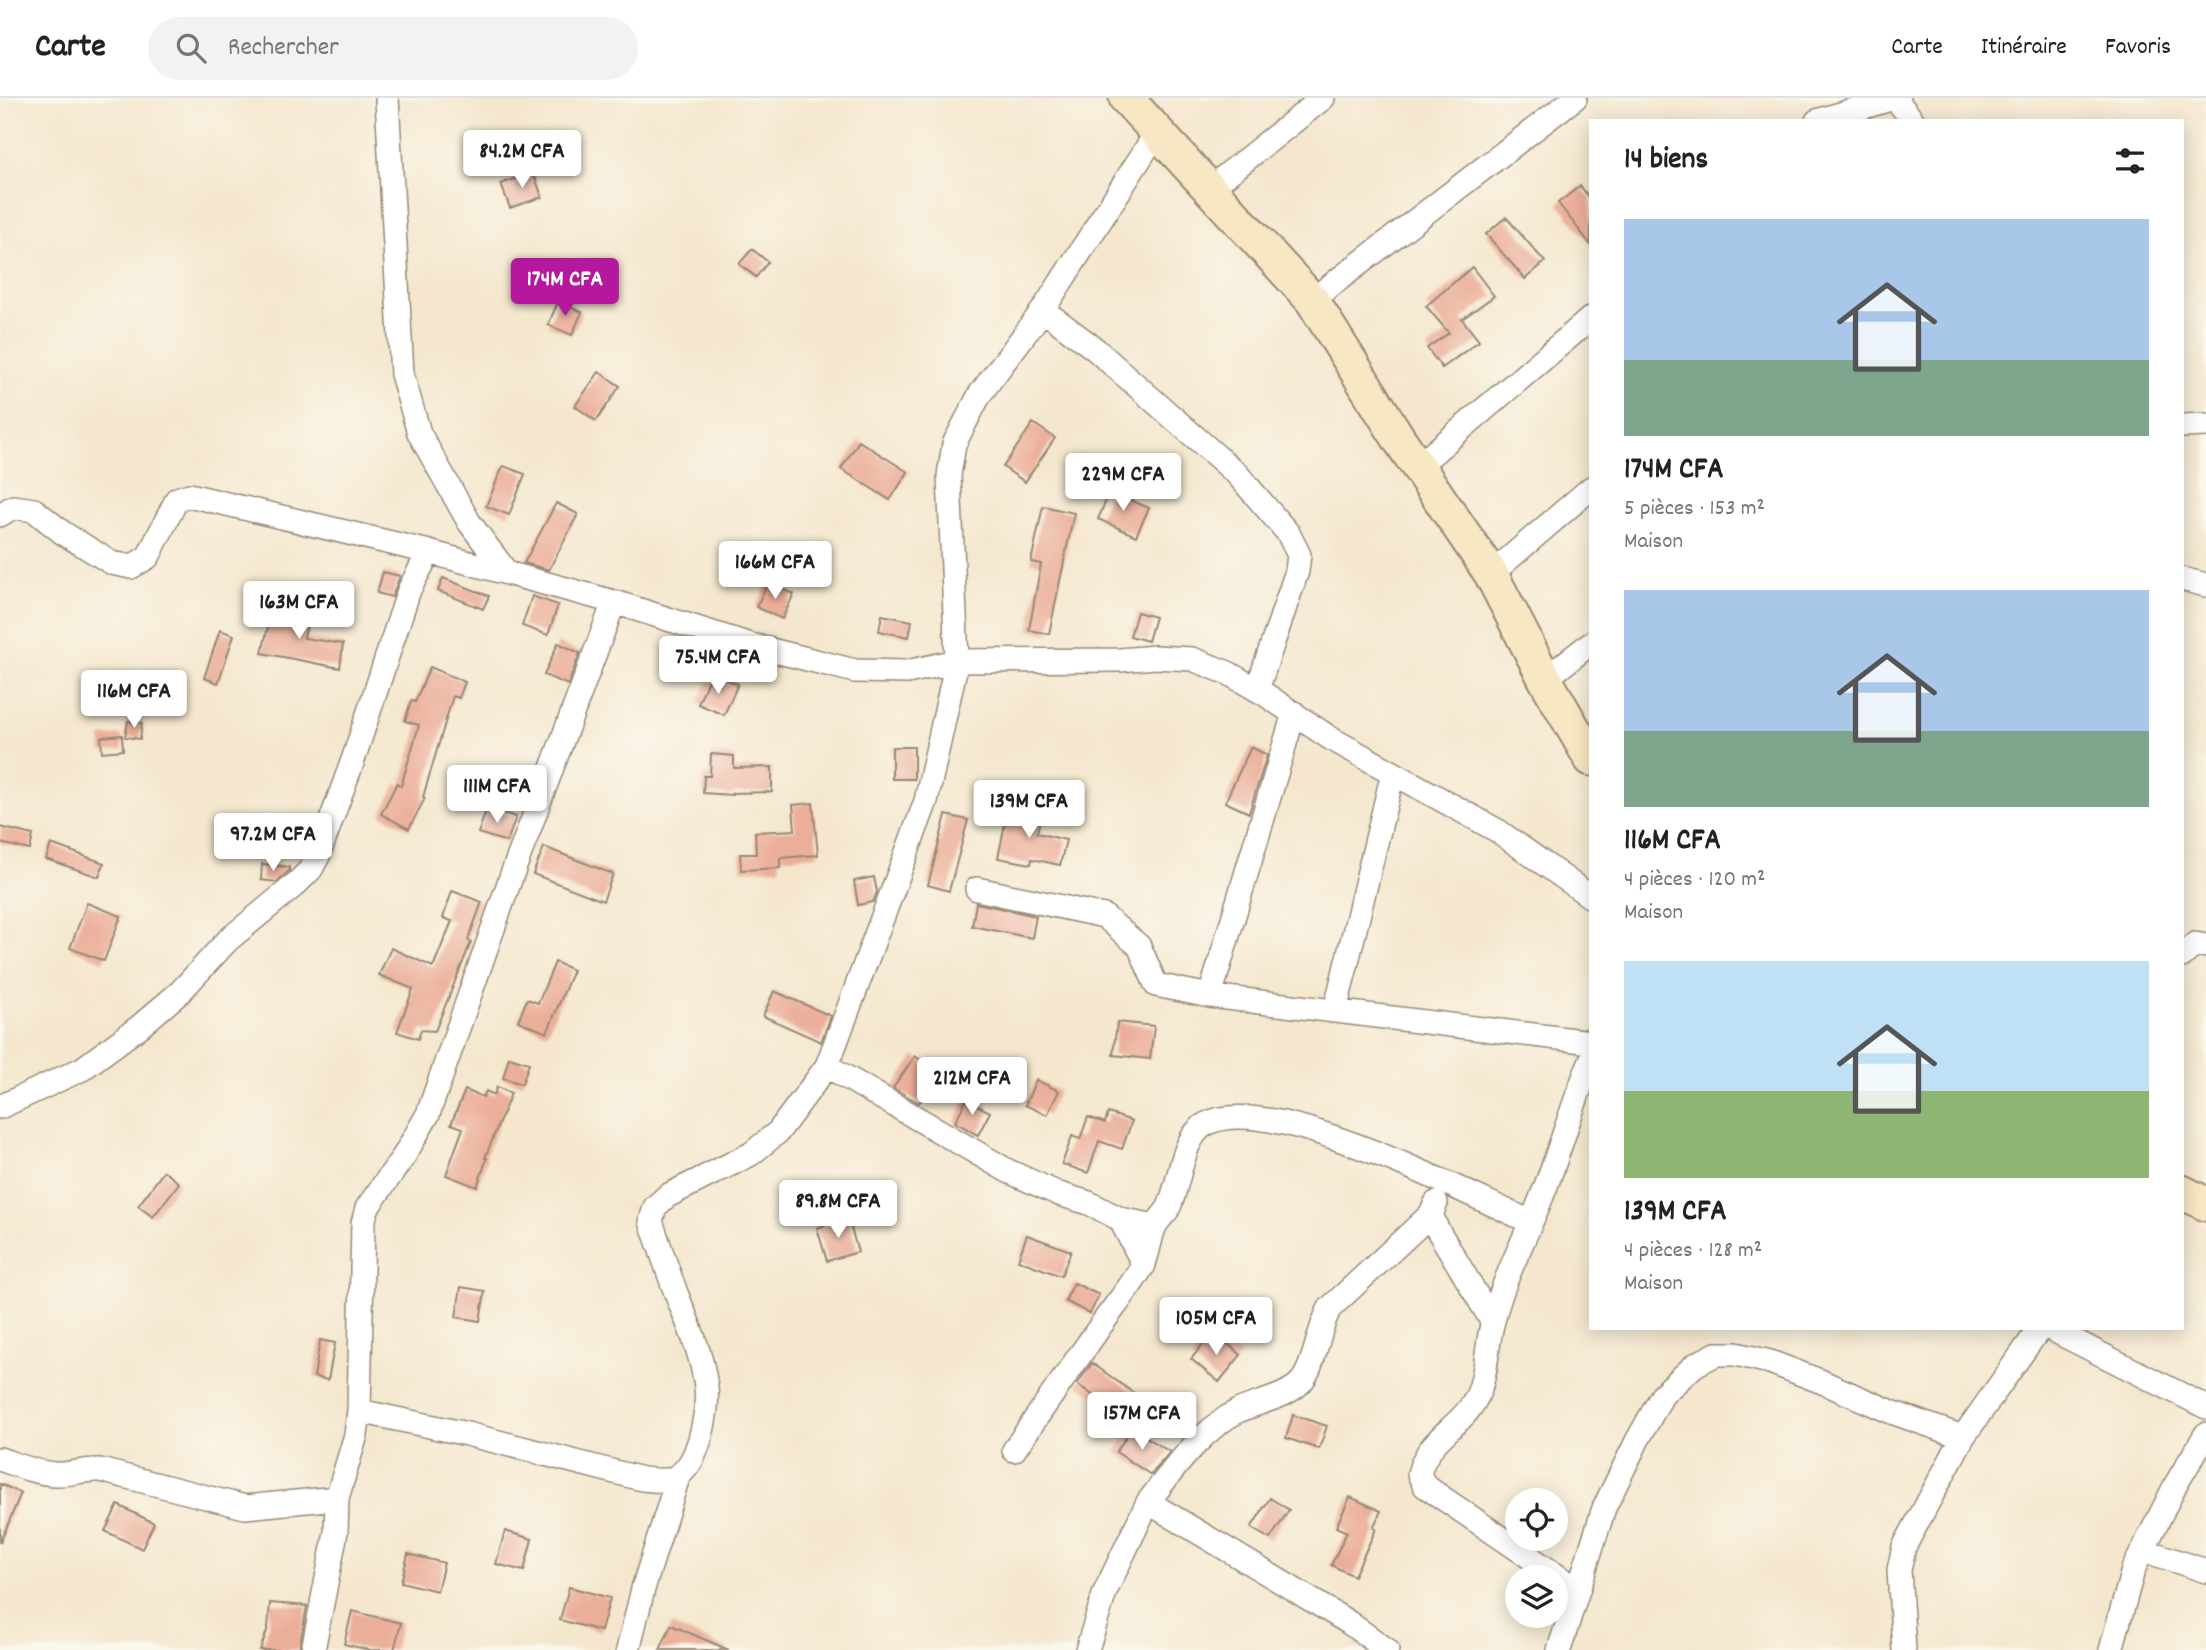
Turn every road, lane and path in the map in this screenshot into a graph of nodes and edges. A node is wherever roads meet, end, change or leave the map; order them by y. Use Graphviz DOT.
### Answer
graph roads {
  1 [pos="387,98"];
  2 [pos="1126,98"];
  3 [pos="1323,98"];
  4 [pos="1575,98"];
  5 [pos="1894,98"];
  6 [pos="1823,119"];
  7 [pos="1911,119"];
  8 [pos="1157,132"];
  9 [pos="1209,189"];
  10 [pos="1312,300"];
  11 [pos="1043,310"];
  12 [pos="1589,320"];
  13 [pos="2206,425"];
  14 [pos="2184,426"];
  15 [pos="1418,466"];
  16 [pos="1589,490"];
  17 [pos="0,515"];
  18 [pos="429,552"];
  19 [pos="507,573"];
  20 [pos="1491,573"];
  21 [pos="2184,580"];
  22 [pos="2206,585"];
  23 [pos="614,601"];
  24 [pos="1589,645"];
  25 [pos="957,660"];
  26 [pos="1545,679"];
  27 [pos="1257,690"];
  28 [pos="1294,713"];
  29 [pos="1589,755"];
  30 [pos="1393,773"];
  31 [pos="977,889"];
  32 [pos="1589,896"];
  33 [pos="2206,946"];
  34 [pos="2184,954"];
  35 [pos="1210,996"];
  36 [pos="1335,1011"];
  37 [pos="1589,1042"];
  38 [pos="1589,1065"];
  39 [pos="827,1066"];
  40 [pos="0,1107"];
  41 [pos="1445,1184"];
  42 [pos="2184,1193"];
  43 [pos="2206,1204"];
  44 [pos="1432,1214"];
  45 [pos="1120,1219"];
  46 [pos="1531,1222"];
  47 [pos="1155,1226"];
  48 [pos="1144,1265"];
  49 [pos="1492,1321"];
  50 [pos="2039,1330"];
  51 [pos="2053,1330"];
  52 [pos="2206,1406"];
  53 [pos="359,1411"];
  54 [pos="2206,1434"];
  55 [pos="1963,1437"];
  56 [pos="1014,1450"];
  57 [pos="0,1459"];
  58 [pos="678,1477"];
  59 [pos="337,1498"];
  60 [pos="1148,1502"];
  61 [pos="2143,1550"];
  62 [pos="2206,1570"];
  63 [pos="1578,1590"];
  64 [pos="313,1650"];
  65 [pos="628,1650"];
  66 [pos="1087,1650"];
  67 [pos="1387,1650"];
  68 [pos="1559,1650"];
  69 [pos="1904,1650"];
  70 [pos="2111,1650"];
  1 -- 19 [label="street"];
  2 -- 8 [label="street"];
  3 -- 9 [label="street"];
  4 -- 10 [label="street"];
  5 -- 6 [label="street"];
  5 -- 7 [label="street"];
  8 -- 9 [label="street"];
  8 -- 11 [label="street"];
  9 -- 10 [label="street"];
  10 -- 15 [label="street"];
  11 -- 25 [label="street"];
  11 -- 27 [label="street"];
  12 -- 15 [label="street"];
  13 -- 14 [label="street"];
  15 -- 20 [label="street"];
  16 -- 20 [label="street"];
  17 -- 18 [label="street"];
  18 -- 19 [label="street"];
  18 -- 40 [label="street"];
  19 -- 23 [label="street"];
  20 -- 26 [label="street"];
  21 -- 22 [label="street"];
  23 -- 25 [label="street"];
  23 -- 53 [label="street"];
  24 -- 26 [label="street"];
  25 -- 27 [label="street"];
  25 -- 39 [label="street"];
  26 -- 29 [label="street"];
  27 -- 28 [label="street"];
  28 -- 30 [label="street"];
  28 -- 35 [label="street"];
  30 -- 32 [label="street"];
  30 -- 36 [label="street"];
  31 -- 35 [label="street"];
  33 -- 34 [label="street"];
  35 -- 36 [label="street"];
  36 -- 37 [label="street"];
  38 -- 46 [label="street"];
  39 -- 45 [label="street"];
  39 -- 58 [label="street"];
  41 -- 44 [label="street"];
  41 -- 46 [label="street"];
  41 -- 47 [label="street"];
  42 -- 43 [label="street"];
  44 -- 49 [label="street"];
  44 -- 60 [label="street"];
  45 -- 47 [label="street"];
  45 -- 48 [label="street"];
  46 -- 49 [label="street"];
  47 -- 48 [label="street"];
  48 -- 56 [label="street"];
  49 -- 63 [label="street"];
  50 -- 55 [label="street"];
  51 -- 52 [label="street"];
  53 -- 58 [label="street"];
  53 -- 59 [label="street"];
  54 -- 61 [label="street"];
  55 -- 63 [label="street"];
  55 -- 69 [label="street"];
  57 -- 59 [label="street"];
  58 -- 65 [label="street"];
  59 -- 64 [label="street"];
  60 -- 66 [label="street"];
  60 -- 67 [label="street"];
  61 -- 62 [label="street"];
  61 -- 70 [label="street"];
  63 -- 68 [label="street"];
}
